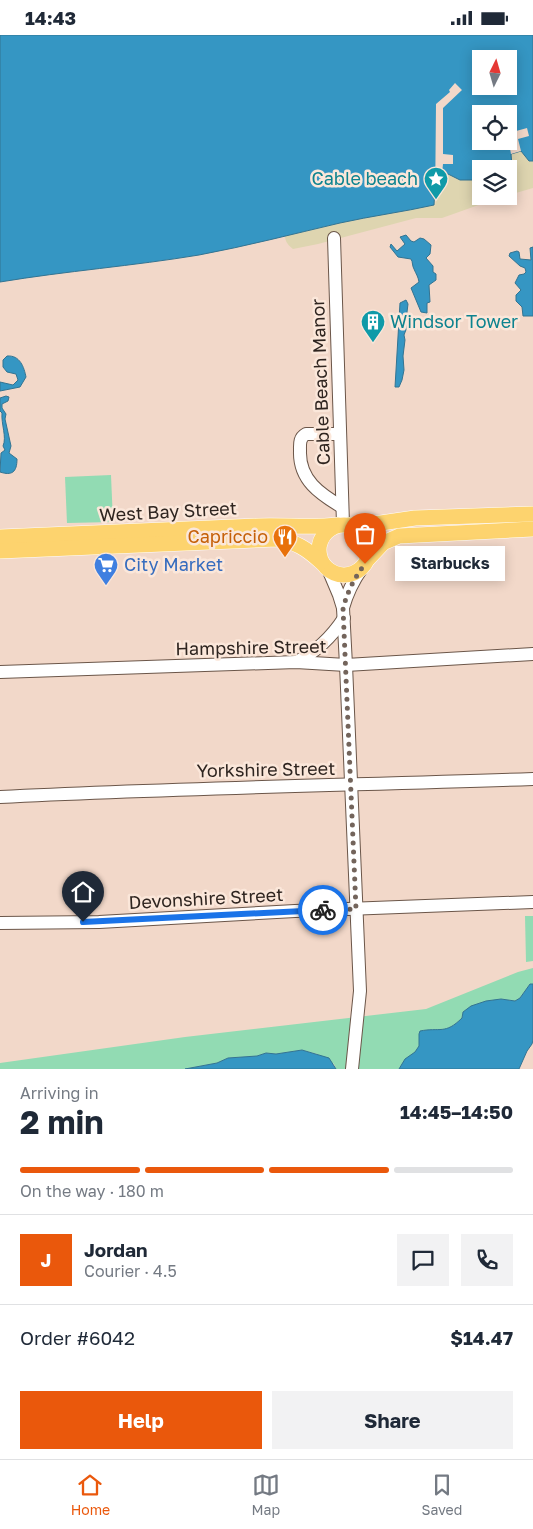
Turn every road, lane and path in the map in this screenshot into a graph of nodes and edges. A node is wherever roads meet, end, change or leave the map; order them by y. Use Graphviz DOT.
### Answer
graph roads {
  1 [pos="334,238"];
  2 [pos="340,434"];
  3 [pos="342,507"];
  4 [pos="533,514"];
  5 [pos="343,525"];
  6 [pos="533,529"];
  7 [pos="0,537"];
  8 [pos="0,551"];
  9 [pos="365,564"];
  10 [pos="324,566"];
  11 [pos="343,613"];
  12 [pos="533,654"];
  13 [pos="296,662"];
  14 [pos="346,665"];
  15 [pos="0,672"];
  16 [pos="533,779"];
  17 [pos="0,786"];
  18 [pos="351,786"];
  19 [pos="16,796"];
  20 [pos="0,797"];
  21 [pos="533,902"];
  22 [pos="356,909"];
  23 [pos="0,923"];
  24 [pos="352,1069"];
  1 -- 2 [label="street, Cable Beach Manor"];
  2 -- 3 [label="street, Cable Beach Manor"];
  2 -- 3 [label="street"];
  3 -- 5 [label="street, Cable Beach Manor"];
  4 -- 5 [label="main road, West Bay Street"];
  5 -- 7 [label="main road, West Bay Street"];
  5 -- 9 [label="main road"];
  5 -- 10 [label="main road"];
  6 -- 9 [label="main road"];
  8 -- 10 [label="main road, West Bay Street"];
  9 -- 10 [label="main road"];
  9 -- 11 [label="street"];
  10 -- 11 [label="street"];
  11 -- 13 [label="street"];
  11 -- 14 [label="street"];
  12 -- 14 [label="street, Hampshire Street"];
  13 -- 14 [label="street, Hampshire Street"];
  13 -- 15 [label="street, Hampshire Street"];
  14 -- 18 [label="street"];
  16 -- 18 [label="street, Yorkshire Street"];
  17 -- 19 [label="street"];
  18 -- 19 [label="street, Yorkshire Street"];
  18 -- 22 [label="street"];
  19 -- 20 [label="street, Yorkshire Street"];
  21 -- 22 [label="street, Devonshire Street"];
  22 -- 23 [label="street, Devonshire Street"];
  22 -- 24 [label="street"];
}
